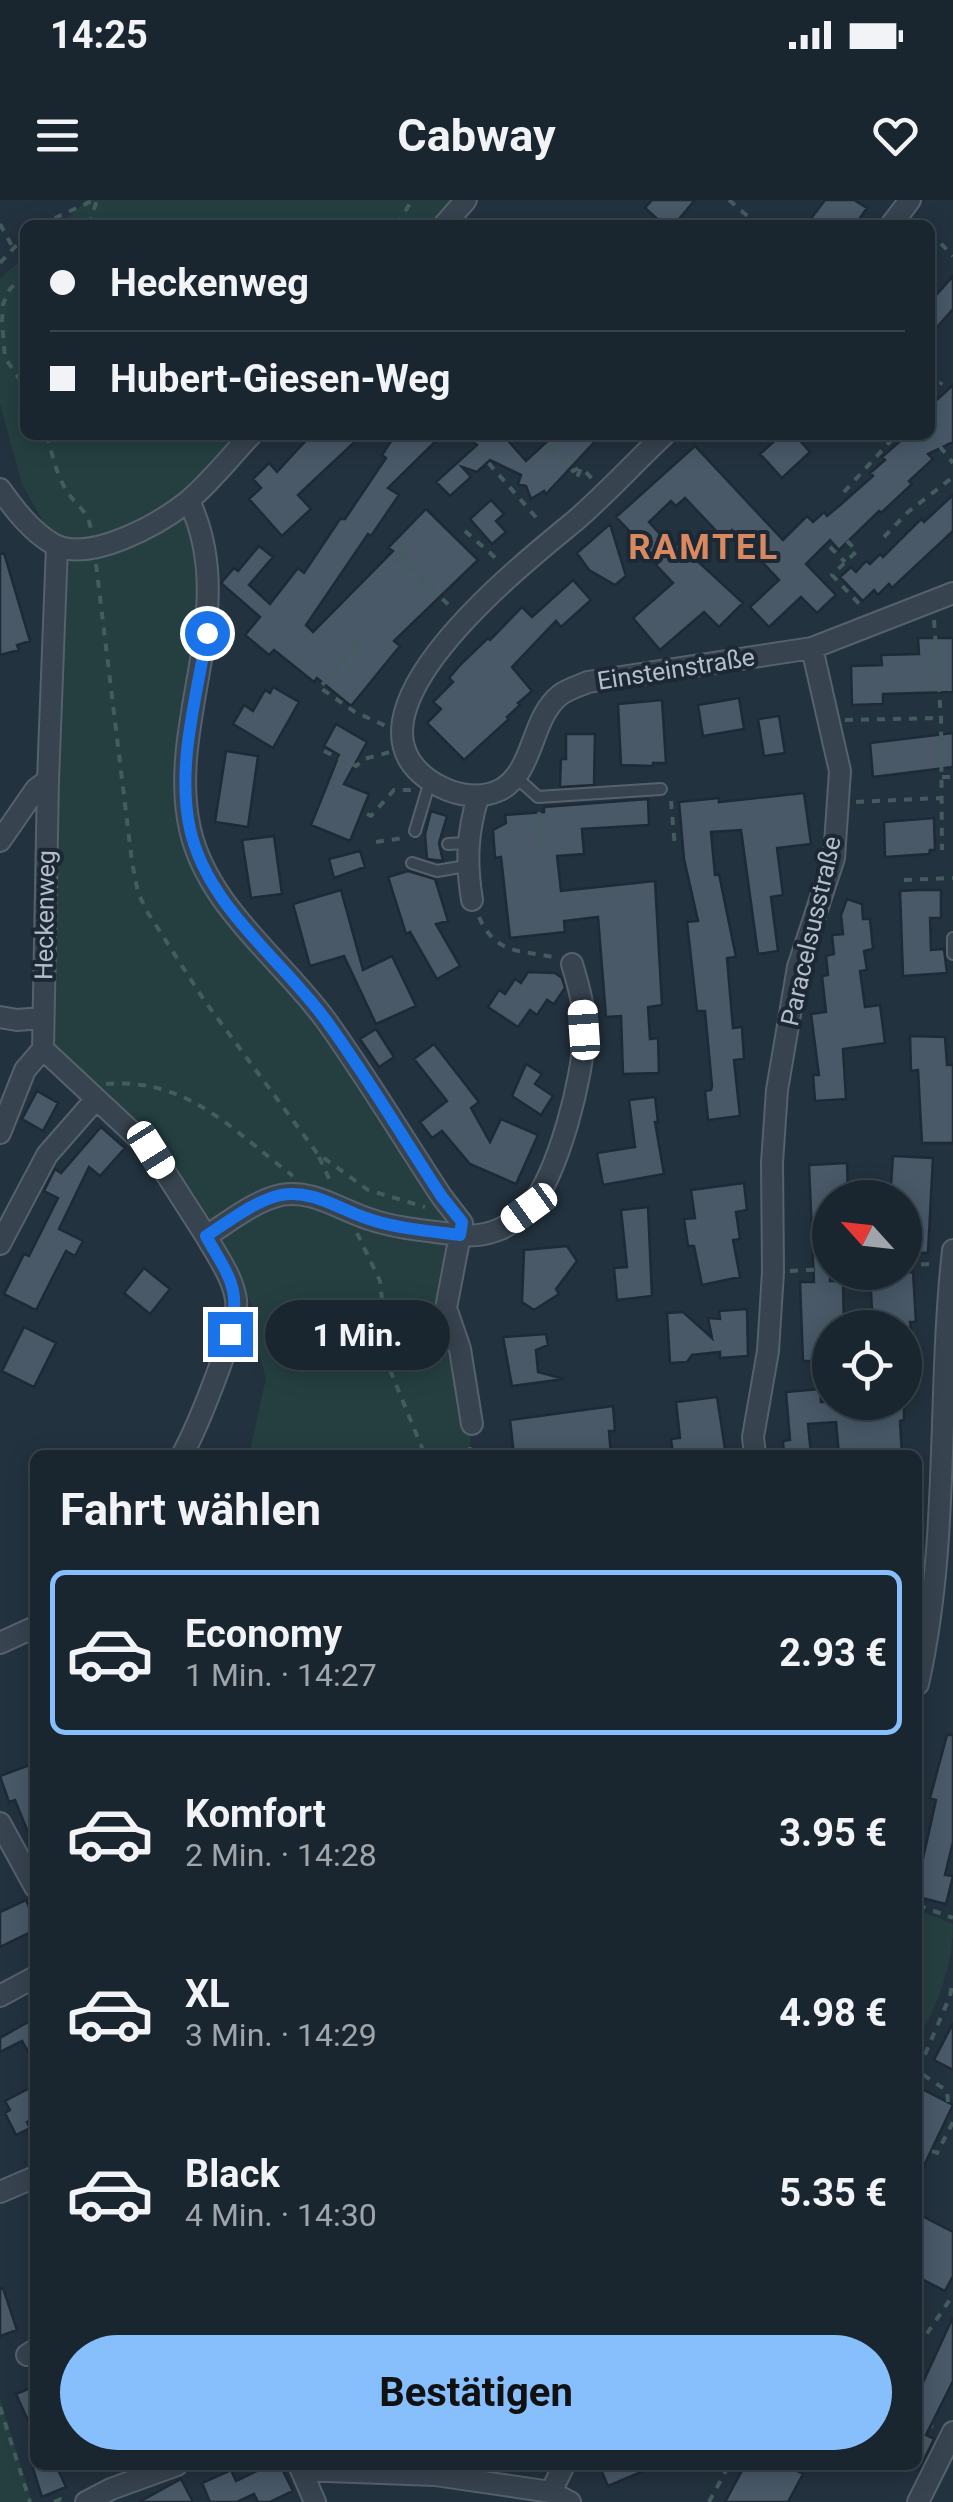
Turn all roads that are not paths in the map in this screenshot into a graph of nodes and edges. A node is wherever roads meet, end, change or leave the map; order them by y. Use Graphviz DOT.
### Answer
graph roads {
  1 [pos="466,200"];
  2 [pos="910,200"];
  3 [pos="448,220"];
  4 [pos="895,220"];
  5 [pos="246,440"];
  6 [pos="659,440"];
  7 [pos="0,490"];
  8 [pos="188,500"];
  9 [pos="56,546"];
  10 [pos="943,597"];
  11 [pos="812,648"];
  12 [pos="516,777"];
  13 [pos="48,780"];
  14 [pos="428,786"];
  15 [pos="661,789"];
  16 [pos="478,797"];
  17 [pos="415,831"];
  18 [pos="0,841"];
  19 [pos="412,864"];
  20 [pos="466,866"];
  21 [pos="472,900"];
  22 [pos="953,938"];
  23 [pos="953,954"];
  24 [pos="572,964"];
  25 [pos="0,1017"];
  26 [pos="42,1018"];
  27 [pos="43,1050"];
  28 [pos="92,1096"];
  29 [pos="0,1133"];
  30 [pos="460,1235"];
  31 [pos="206,1236"];
  32 [pos="0,1244"];
  33 [pos="952,1257"];
  34 [pos="472,1424"];
  35 [pos="184,1450"];
  36 [pos="755,1450"];
  37 [pos="30,1629"];
  38 [pos="0,1643"];
  39 [pos="922,1660"];
  40 [pos="0,1824"];
  41 [pos="30,1878"];
  42 [pos="30,1980"];
  43 [pos="0,1996"];
  44 [pos="30,2179"];
  45 [pos="0,2192"];
  46 [pos="953,2432"];
  47 [pos="163,2470"];
  48 [pos="301,2470"];
  49 [pos="339,2470"];
  50 [pos="563,2470"];
  51 [pos="560,2497"];
  52 [pos="86,2502"];
  53 [pos="315,2502"];
  54 [pos="918,2502"];
  1 -- 3 [label="street"];
  2 -- 4 [label="street"];
  5 -- 8 [label="street"];
  6 -- 14 [label="street"];
  7 -- 9 [label="street"];
  8 -- 9 [label="street"];
  8 -- 30 [label="street"];
  9 -- 13 [label="street, Heckenweg"];
  10 -- 11 [label="street, Einsteinstraße"];
  11 -- 12 [label="street, Einsteinstraße"];
  11 -- 36 [label="street, Paracelsusstraße"];
  12 -- 15 [label="lane"];
  12 -- 16 [label="street"];
  13 -- 18 [label="street, Heckenweg"];
  13 -- 26 [label="street, Heckenweg"];
  14 -- 16 [label="street"];
  14 -- 17 [label="lane"];
  16 -- 20 [label="street"];
  19 -- 20 [label="lane"];
  20 -- 21 [label="street"];
  22 -- 23 [label="lane"];
  24 -- 30 [label="street"];
  25 -- 26 [label="street"];
  26 -- 27 [label="street, Heckenweg"];
  27 -- 28 [label="street"];
  27 -- 29 [label="street"];
  28 -- 31 [label="street"];
  28 -- 32 [label="street"];
  30 -- 31 [label="street"];
  30 -- 34 [label="street"];
  31 -- 35 [label="street"];
  33 -- 39 [label="street"];
  37 -- 38 [label="street"];
  40 -- 41 [label="street"];
  42 -- 43 [label="street"];
  44 -- 45 [label="street"];
  46 -- 54 [label="street"];
  47 -- 52 [label="street"];
  48 -- 53 [label="street"];
  49 -- 51 [label="street"];
  50 -- 51 [label="street"];
}
